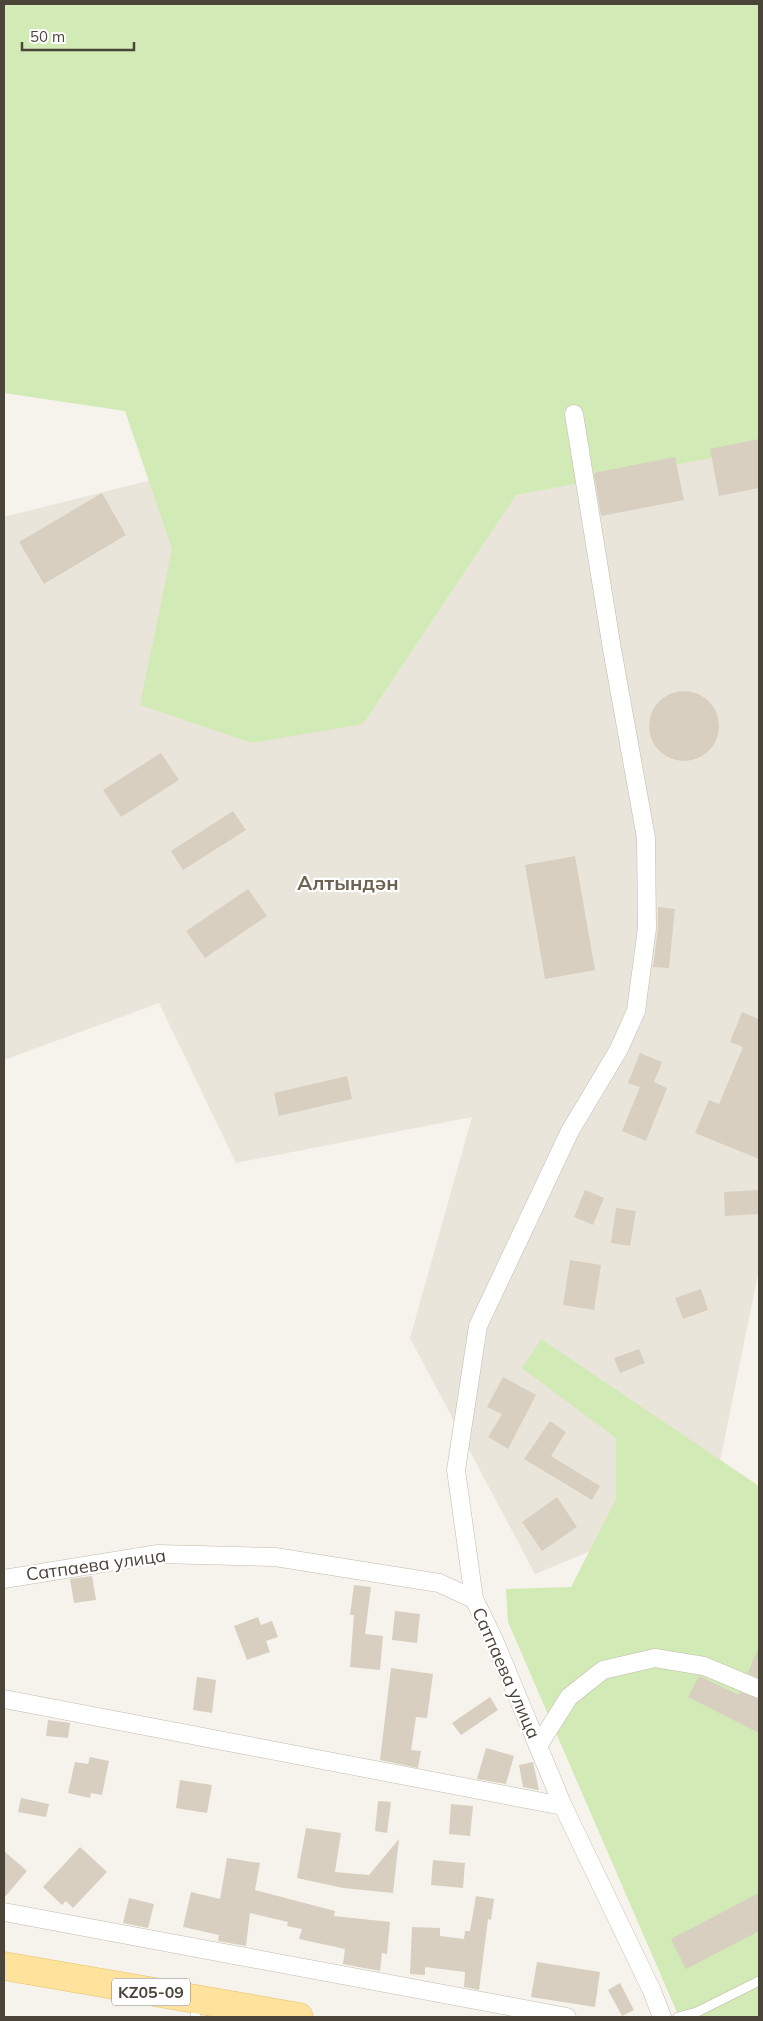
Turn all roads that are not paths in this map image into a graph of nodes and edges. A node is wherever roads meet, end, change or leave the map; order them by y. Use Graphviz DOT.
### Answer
graph roads {
  1 [pos="574,414"];
  2 [pos="4,1578"];
  3 [pos="474,1599"];
  4 [pos="759,1689"];
  5 [pos="4,1699"];
  6 [pos="538,1746"];
  7 [pos="563,1806"];
  8 [pos="4,1912"];
  9 [pos="4,1966"];
  10 [pos="759,1981"];
  11 [pos="197,2009"];
  12 [pos="298,2017"];
  13 [pos="567,2017"];
  14 [pos="662,2017"];
  15 [pos="678,2017"];
  1 -- 3 [label="street"];
  2 -- 3 [label="street, Сатпаева улица"];
  3 -- 6 [label="street, Сатпаева улица"];
  4 -- 6 [label="street"];
  5 -- 7 [label="street"];
  6 -- 7 [label="street, Сатпаева улица"];
  7 -- 14 [label="street, Сатпаева улица"];
  8 -- 13 [label="street"];
  9 -- 11 [label="main road, KZ05-09"];
  10 -- 15 [label="lane"];
  11 -- 12 [label="main road, KZ05-09"];
}
